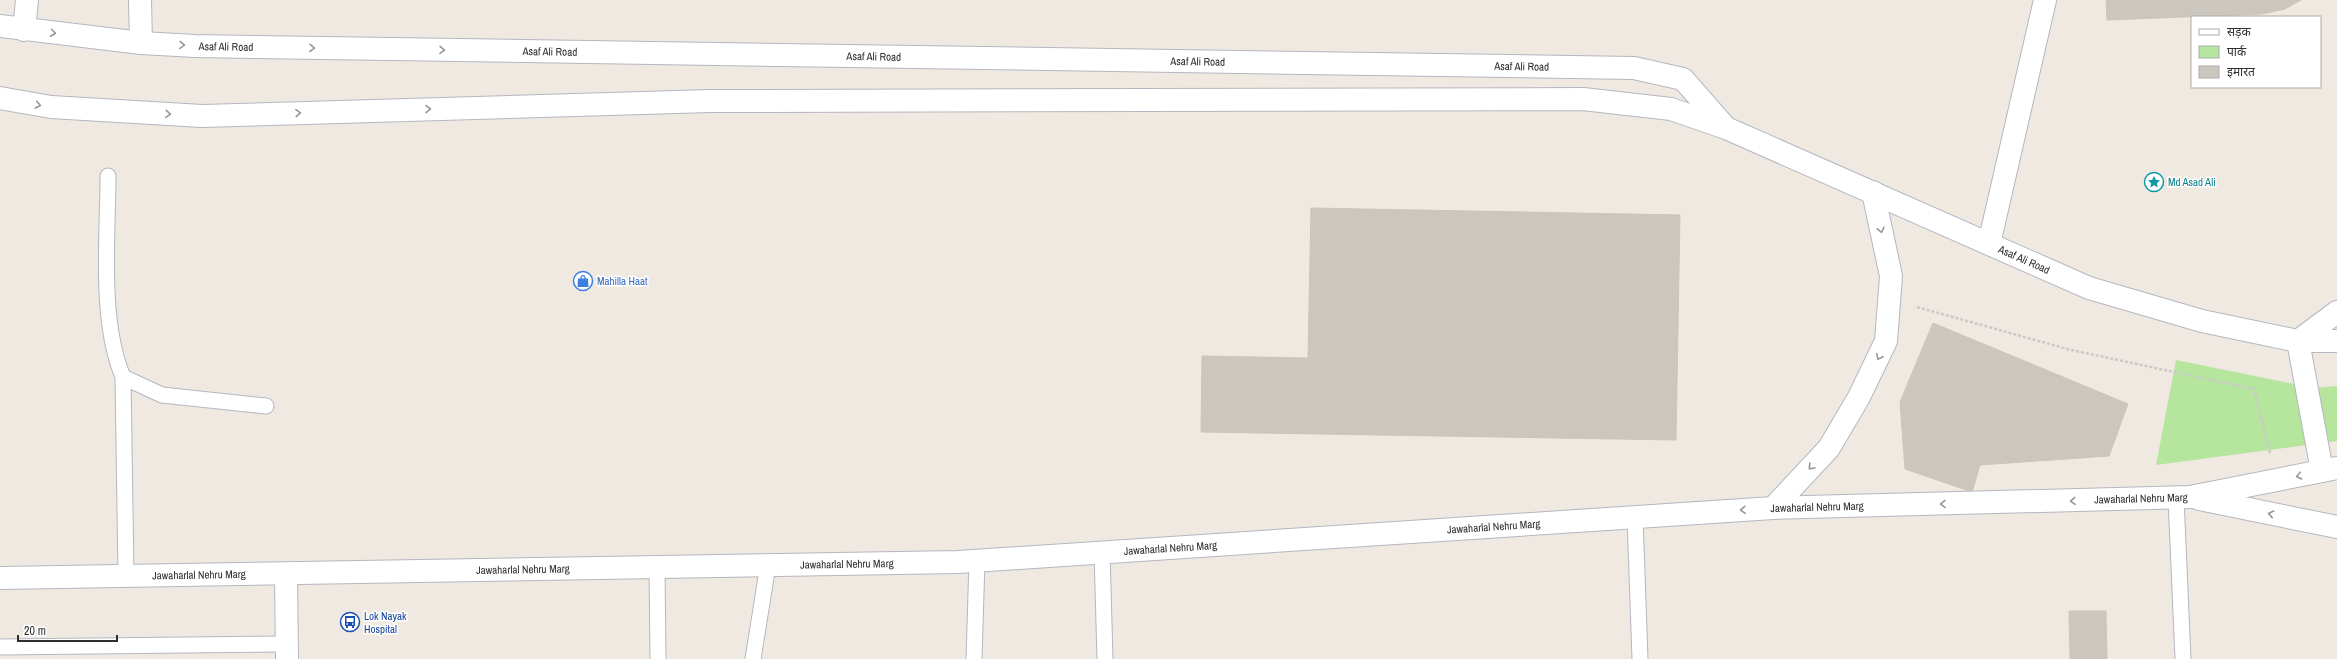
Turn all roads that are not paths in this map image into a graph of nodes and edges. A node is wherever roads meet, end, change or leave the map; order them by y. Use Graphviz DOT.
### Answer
graph roads {
  1 [pos="27,0"];
  2 [pos="140,0"];
  3 [pos="2044,0"];
  4 [pos="0,26"];
  5 [pos="24,30"];
  6 [pos="141,44"];
  7 [pos="0,98"];
  8 [pos="1726,128"];
  9 [pos="108,176"];
  10 [pos="1872,192"];
  11 [pos="1989,244"];
  12 [pos="2337,312"];
  13 [pos="2298,341"];
  14 [pos="2337,341"];
  15 [pos="123,377"];
  16 [pos="266,406"];
  17 [pos="2330,470"];
  18 [pos="2183,497"];
  19 [pos="1773,508"];
  20 [pos="1635,517"];
  21 [pos="2337,527"];
  22 [pos="1102,552"];
  23 [pos="977,560"];
  24 [pos="768,565"];
  25 [pos="657,567"];
  26 [pos="286,574"];
  27 [pos="126,576"];
  28 [pos="0,578"];
  29 [pos="0,647"];
  30 [pos="238,652"];
  31 [pos="286,652"];
  32 [pos="658,659"];
  33 [pos="753,659"];
  34 [pos="974,659"];
  35 [pos="1105,659"];
  36 [pos="1640,659"];
  37 [pos="2183,659"];
  1 -- 5 [label="main road"];
  2 -- 6 [label="main road"];
  3 -- 11 [label="main road"];
  4 -- 5 [label="main road, Asaf Ali Road"];
  5 -- 6 [label="main road, Asaf Ali Road, one-way"];
  6 -- 8 [label="main road, Asaf Ali Road, one-way"];
  7 -- 8 [label="main road, Asaf Ali Road, one-way"];
  8 -- 10 [label="main road, Asaf Ali Road"];
  9 -- 15 [label="lane"];
  10 -- 11 [label="main road, Asaf Ali Road"];
  10 -- 19 [label="main road, one-way"];
  11 -- 13 [label="main road, Asaf Ali Road"];
  12 -- 13 [label="main road"];
  13 -- 14 [label="main road, Asaf Ali Road"];
  13 -- 17 [label="main road"];
  15 -- 16 [label="lane"];
  15 -- 27 [label="lane"];
  17 -- 18 [label="main road, Jawaharlal Nehru Marg, one-way"];
  18 -- 19 [label="main road, Jawaharlal Nehru Marg, one-way"];
  21 -- 18 [label="main road, one-way"];
  18 -- 37 [label="lane"];
  19 -- 20 [label="main road, Jawaharlal Nehru Marg, one-way"];
  20 -- 22 [label="main road, Jawaharlal Nehru Marg"];
  20 -- 36 [label="lane"];
  22 -- 23 [label="main road, Jawaharlal Nehru Marg"];
  22 -- 35 [label="lane"];
  23 -- 24 [label="main road, Jawaharlal Nehru Marg"];
  23 -- 34 [label="lane"];
  24 -- 25 [label="main road, Jawaharlal Nehru Marg"];
  24 -- 33 [label="lane"];
  25 -- 26 [label="main road, Jawaharlal Nehru Marg"];
  25 -- 32 [label="lane"];
  26 -- 27 [label="main road, Jawaharlal Nehru Marg"];
  26 -- 31 [label="main road"];
  27 -- 28 [label="main road, Jawaharlal Nehru Marg"];
  29 -- 30 [label="lane"];
  30 -- 31 [label="lane"];
}
